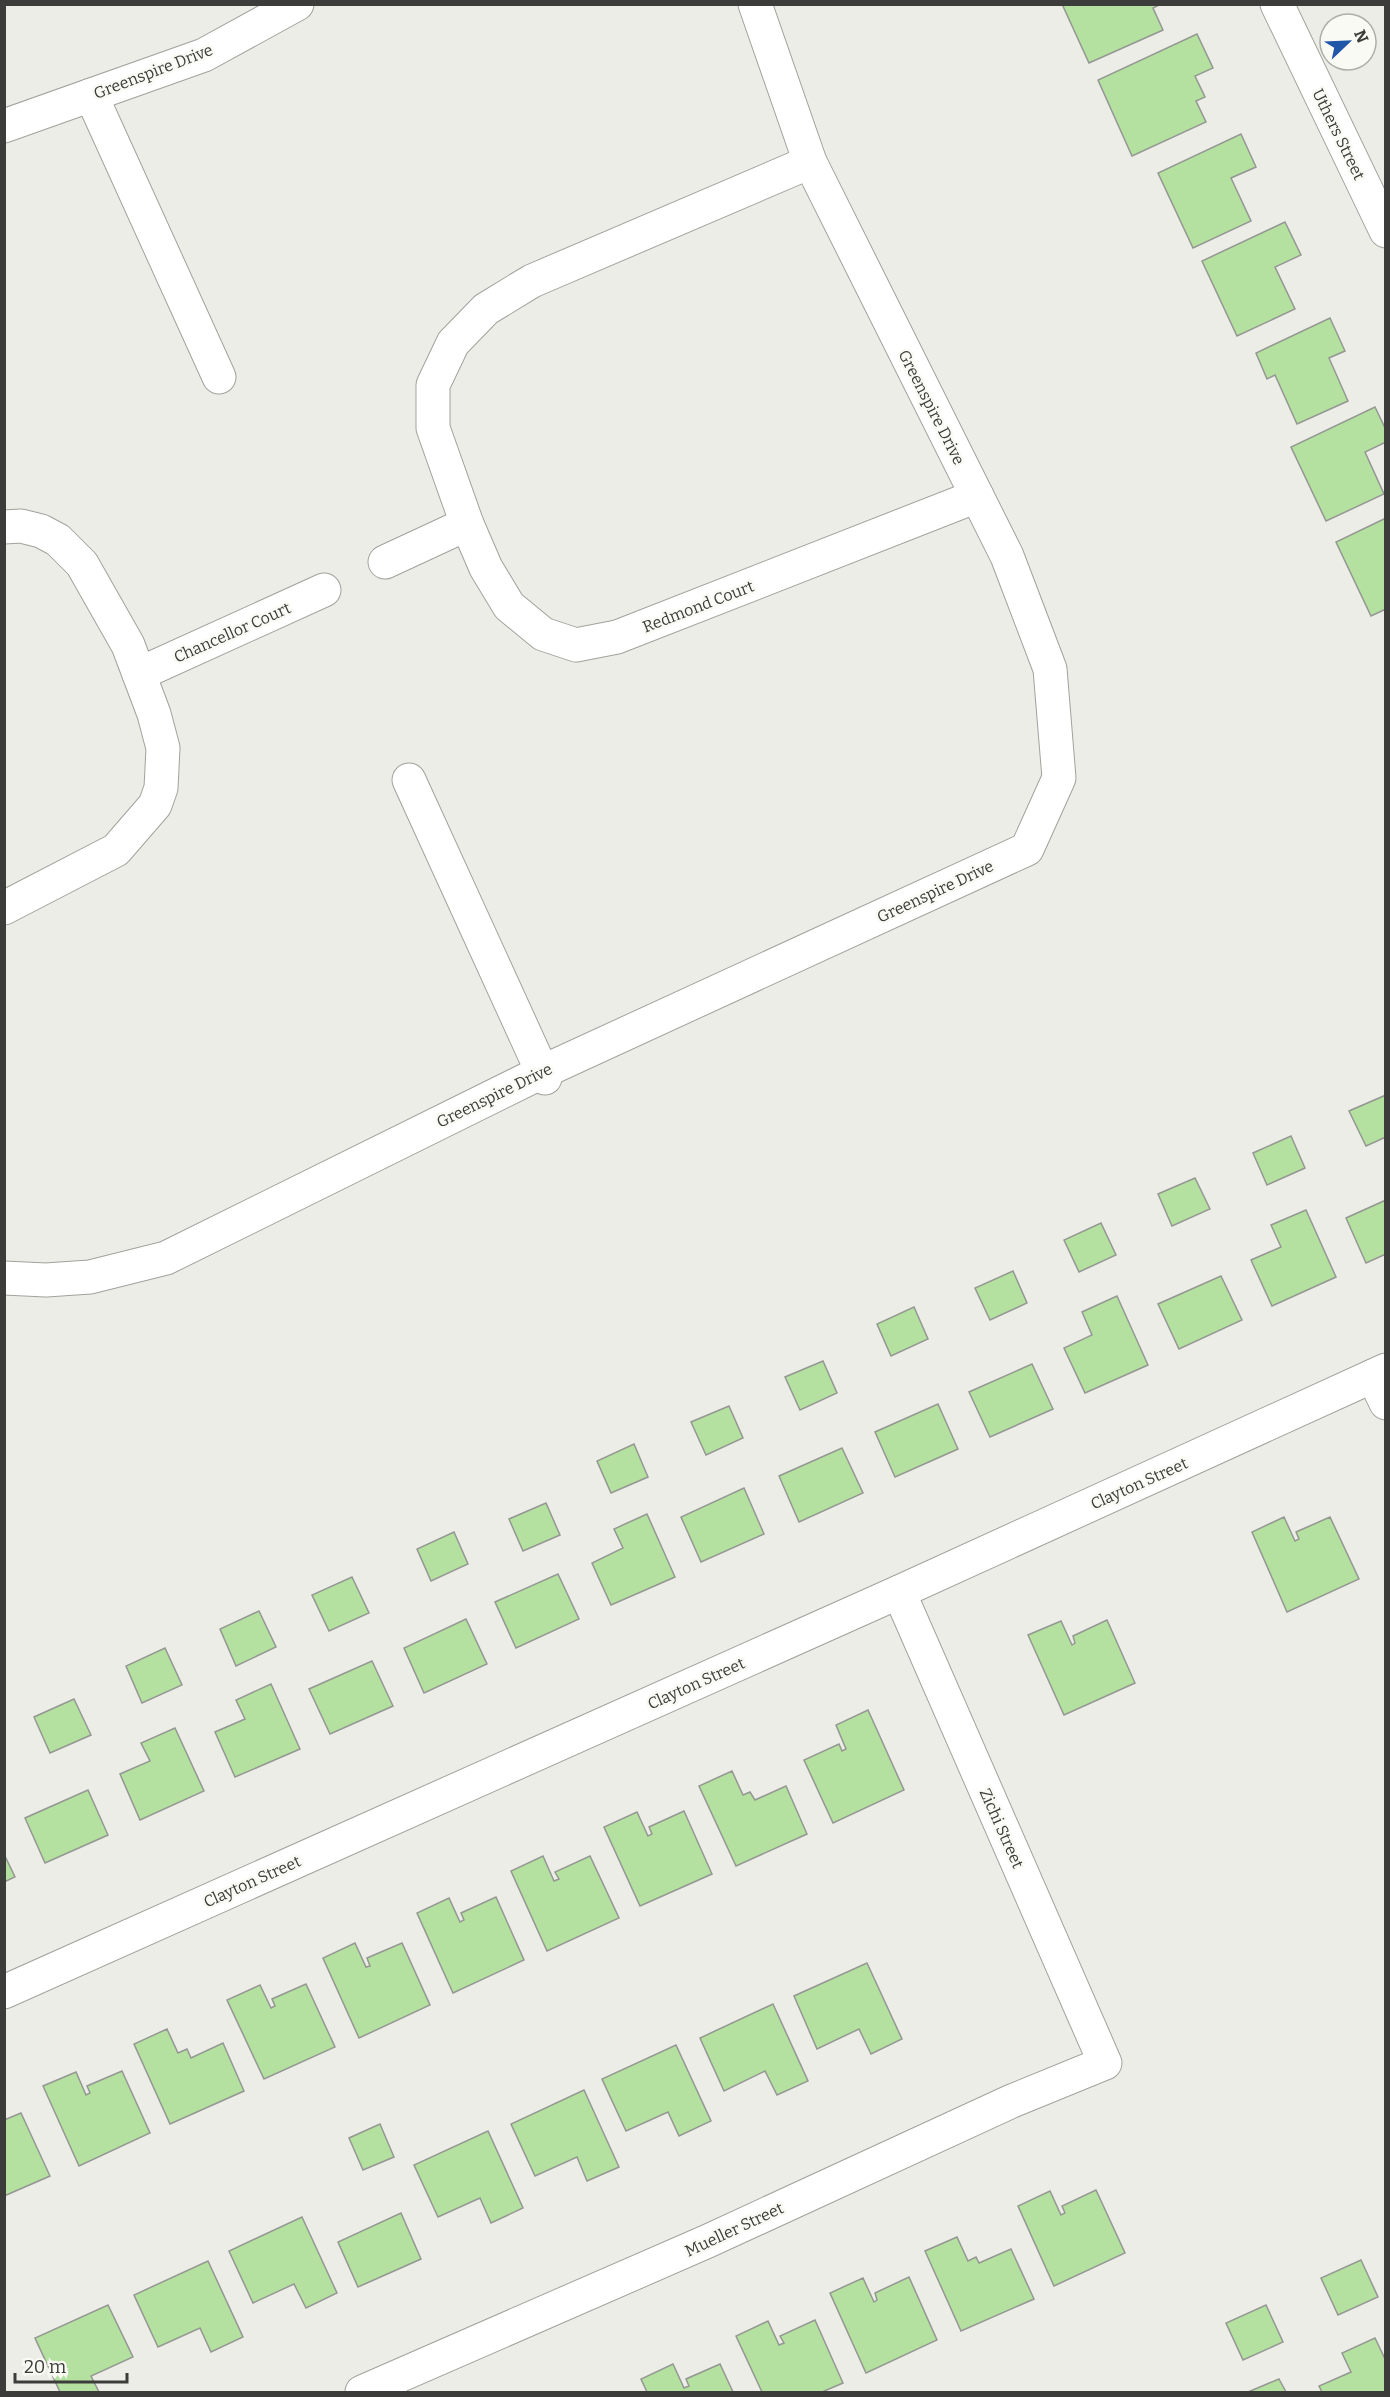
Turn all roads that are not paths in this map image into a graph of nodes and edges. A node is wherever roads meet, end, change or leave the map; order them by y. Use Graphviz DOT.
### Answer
graph roads {
  1 [pos="297,4"];
  2 [pos="755,4"];
  3 [pos="1278,4"];
  4 [pos="90,95"];
  5 [pos="4,126"];
  6 [pos="810,162"];
  7 [pos="1386,231"];
  8 [pos="219,376"];
  9 [pos="977,496"];
  10 [pos="467,524"];
  11 [pos="4,527"];
  12 [pos="385,562"];
  13 [pos="324,590"];
  14 [pos="139,674"];
  15 [pos="409,780"];
  16 [pos="4,908"];
  17 [pos="543,1075"];
  18 [pos="4,1278"];
  19 [pos="1381,1383"];
  20 [pos="899,1592"];
  21 [pos="4,1992"];
  22 [pos="1105,2063"];
  23 [pos="362,2392"];
  1 -- 4 [label="street, Greenspire Drive"];
  2 -- 6 [label="street, Greenspire Drive"];
  3 -- 7 [label="street, Uthers Street"];
  4 -- 5 [label="street, Greenspire Drive"];
  4 -- 8 [label="street"];
  6 -- 9 [label="street, Greenspire Drive"];
  6 -- 10 [label="street, Redmond Court"];
  9 -- 10 [label="street, Redmond Court"];
  9 -- 17 [label="street, Greenspire Drive"];
  10 -- 12 [label="street"];
  11 -- 14 [label="street"];
  13 -- 14 [label="street, Chancellor Court"];
  14 -- 16 [label="street"];
  15 -- 17 [label="street"];
  17 -- 18 [label="street, Greenspire Drive"];
  19 -- 20 [label="street, Clayton Street"];
  20 -- 21 [label="street, Clayton Street"];
  20 -- 22 [label="street, Zichi Street"];
  22 -- 23 [label="street, Mueller Street"];
}
